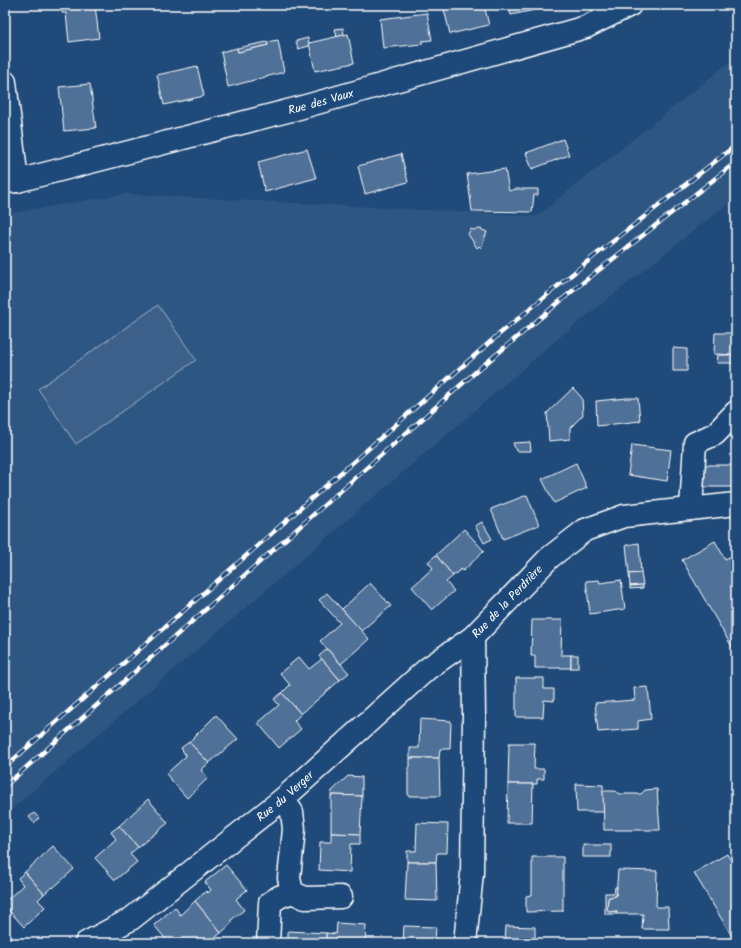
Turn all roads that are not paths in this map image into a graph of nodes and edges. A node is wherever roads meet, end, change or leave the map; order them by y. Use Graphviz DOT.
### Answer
graph roads {
  1 [pos="630,5"];
  2 [pos="5,82"];
  3 [pos="11,181"];
  4 [pos="736,412"];
  5 [pos="736,504"];
  6 [pos="691,509"];
  7 [pos="473,637"];
  8 [pos="283,799"];
  9 [pos="292,892"];
  10 [pos="341,897"];
  11 [pos="86,943"];
  12 [pos="268,943"];
  13 [pos="465,943"];
  1 -- 3 [label="street, Rue des Vaux"];
  2 -- 3 [label="street"];
  4 -- 6 [label="street"];
  5 -- 6 [label="street, Rue de la Perdrière"];
  6 -- 7 [label="street, Rue de la Perdrière"];
  7 -- 8 [label="street, Rue du Verger"];
  7 -- 13 [label="street, Rue de la Perdrière"];
  8 -- 9 [label="street"];
  8 -- 11 [label="street, Rue du Verger"];
  9 -- 10 [label="street"];
  9 -- 12 [label="street"];
}
